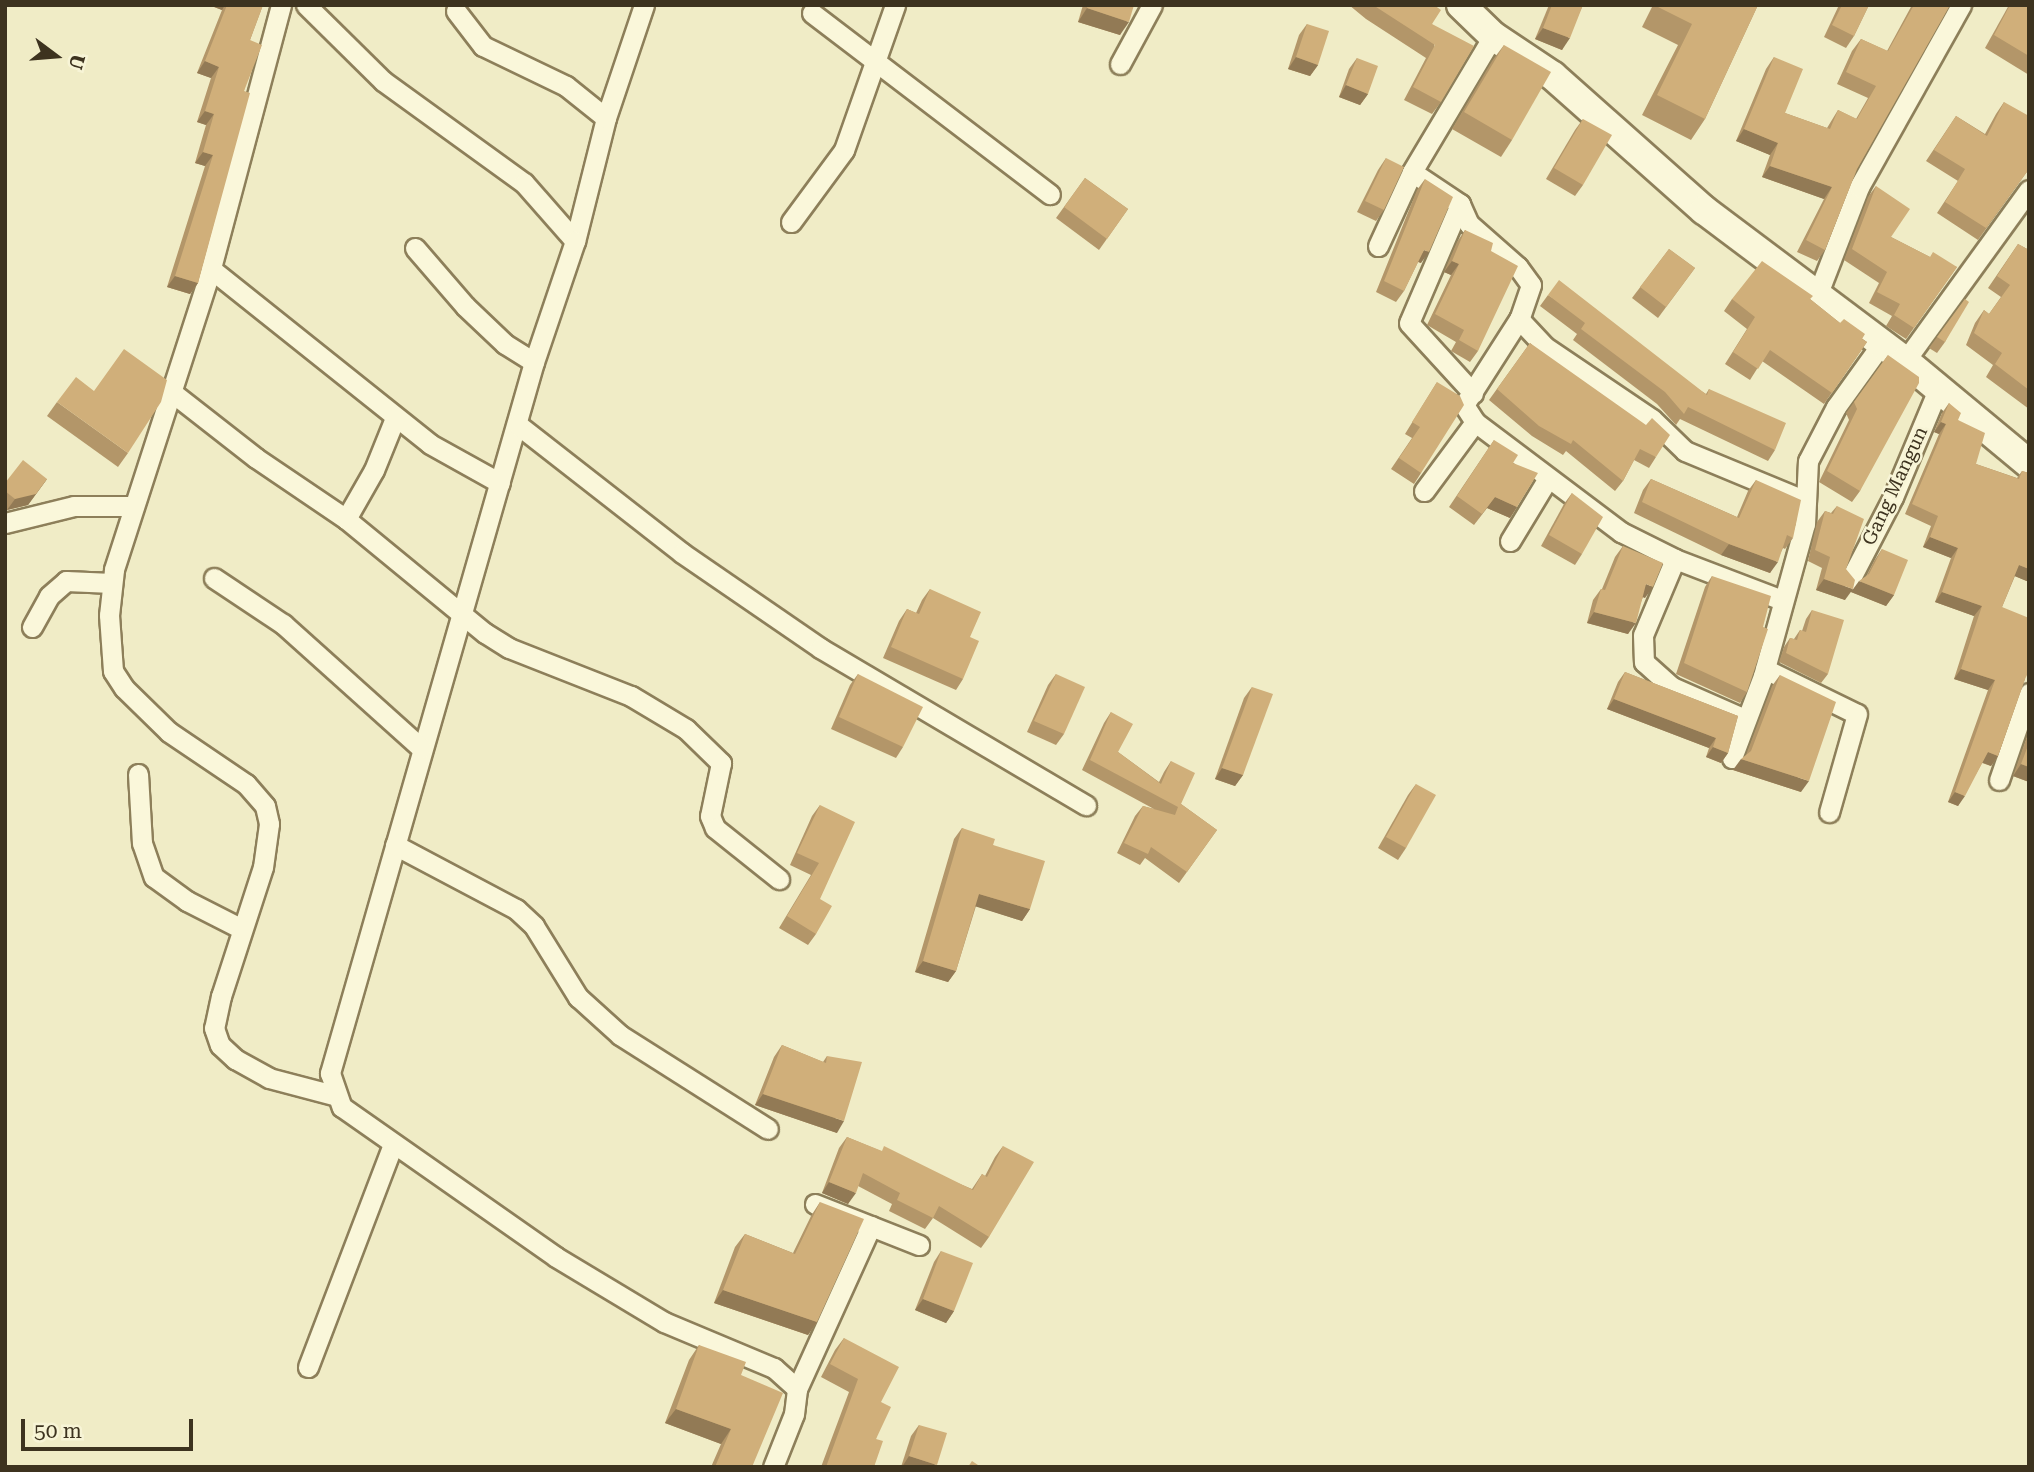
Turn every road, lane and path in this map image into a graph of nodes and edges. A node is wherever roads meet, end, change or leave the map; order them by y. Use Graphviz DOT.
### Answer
graph roads {
  1 [pos="281,5"];
  2 [pos="306,5"];
  3 [pos="644,5"];
  4 [pos="895,5"];
  5 [pos="1130,5"];
  6 [pos="1461,5"];
  7 [pos="1961,5"];
  8 [pos="1150,10"];
  9 [pos="456,11"];
  10 [pos="812,13"];
  11 [pos="1493,36"];
  12 [pos="874,64"];
  13 [pos="1120,64"];
  14 [pos="606,118"];
  15 [pos="1412,172"];
  16 [pos="2029,190"];
  17 [pos="1050,194"];
  18 [pos="1460,204"];
  19 [pos="792,222"];
  20 [pos="575,241"];
  21 [pos="1378,246"];
  22 [pos="415,248"];
  23 [pos="211,270"];
  24 [pos="1817,296"];
  25 [pos="1519,319"];
  26 [pos="1881,346"];
  27 [pos="1905,361"];
  28 [pos="534,362"];
  29 [pos="169,390"];
  30 [pos="1937,392"];
  31 [pos="1473,393"];
  32 [pos="395,418"];
  33 [pos="1475,422"];
  34 [pos="517,424"];
  35 [pos="2029,464"];
  36 [pos="1547,480"];
  37 [pos="500,483"];
  38 [pos="1424,491"];
  39 [pos="1806,502"];
  40 [pos="134,506"];
  41 [pos="346,519"];
  42 [pos="5,523"];
  43 [pos="1510,541"];
  44 [pos="1675,559"];
  45 [pos="214,578"];
  46 [pos="1850,580"];
  47 [pos="112,583"];
  48 [pos="1782,600"];
  49 [pos="463,615"];
  50 [pos="32,627"];
  51 [pos="1765,669"];
  52 [pos="2029,693"];
  53 [pos="1745,719"];
  54 [pos="421,748"];
  55 [pos="1732,758"];
  56 [pos="138,774"];
  57 [pos="1999,780"];
  58 [pos="1086,805"];
  59 [pos="1829,811"];
  60 [pos="395,845"];
  61 [pos="779,879"];
  62 [pos="240,928"];
  63 [pos="337,1096"];
  64 [pos="768,1129"];
  65 [pos="393,1144"];
  66 [pos="815,1204"];
  67 [pos="871,1226"];
  68 [pos="919,1245"];
  69 [pos="308,1367"];
  70 [pos="797,1389"];
  71 [pos="773,1467"];
  1 -- 23 [label="street"];
  2 -- 20 [label="street"];
  3 -- 14 [label="street"];
  4 -- 12 [label="street"];
  5 -- 8 [label="street"];
  6 -- 11 [label="street"];
  7 -- 24 [label="street"];
  8 -- 13 [label="street"];
  9 -- 14 [label="street"];
  10 -- 12 [label="street"];
  11 -- 15 [label="street"];
  11 -- 24 [label="street"];
  12 -- 17 [label="street"];
  12 -- 19 [label="street"];
  14 -- 20 [label="street"];
  15 -- 18 [label="street"];
  15 -- 21 [label="street"];
  16 -- 27 [label="street"];
  18 -- 25 [label="street"];
  18 -- 31 [label="street"];
  20 -- 28 [label="street"];
  22 -- 28 [label="street"];
  23 -- 29 [label="street"];
  23 -- 32 [label="street"];
  24 -- 26 [label="street"];
  25 -- 31 [label="street"];
  25 -- 39 [label="street"];
  26 -- 27 [label="street"];
  26 -- 39 [label="street"];
  27 -- 30 [label="street"];
  28 -- 34 [label="street"];
  29 -- 40 [label="street"];
  29 -- 41 [label="street"];
  30 -- 35 [label="street"];
  30 -- 46 [label="street, Gang Mangun"];
  31 -- 33 [label="street"];
  32 -- 37 [label="street"];
  32 -- 41 [label="street"];
  33 -- 36 [label="street"];
  33 -- 38 [label="street"];
  34 -- 37 [label="street"];
  34 -- 58 [label="street"];
  36 -- 43 [label="street"];
  36 -- 44 [label="street"];
  37 -- 49 [label="street"];
  39 -- 48 [label="street"];
  40 -- 42 [label="street"];
  40 -- 47 [label="street"];
  41 -- 49 [label="street"];
  44 -- 48 [label="street"];
  44 -- 53 [label="street"];
  45 -- 54 [label="street"];
  47 -- 50 [label="street"];
  47 -- 62 [label="street"];
  48 -- 51 [label="street"];
  49 -- 54 [label="street"];
  49 -- 61 [label="street"];
  51 -- 53 [label="street"];
  51 -- 59 [label="street"];
  52 -- 57 [label="street"];
  53 -- 55 [label="street"];
  54 -- 60 [label="street"];
  56 -- 62 [label="street"];
  60 -- 63 [label="street"];
  60 -- 64 [label="street"];
  62 -- 63 [label="street"];
  63 -- 65 [label="street"];
  65 -- 69 [label="street"];
  65 -- 70 [label="street"];
  66 -- 67 [label="street"];
  67 -- 68 [label="street"];
  67 -- 70 [label="street"];
  70 -- 71 [label="street"];
}
